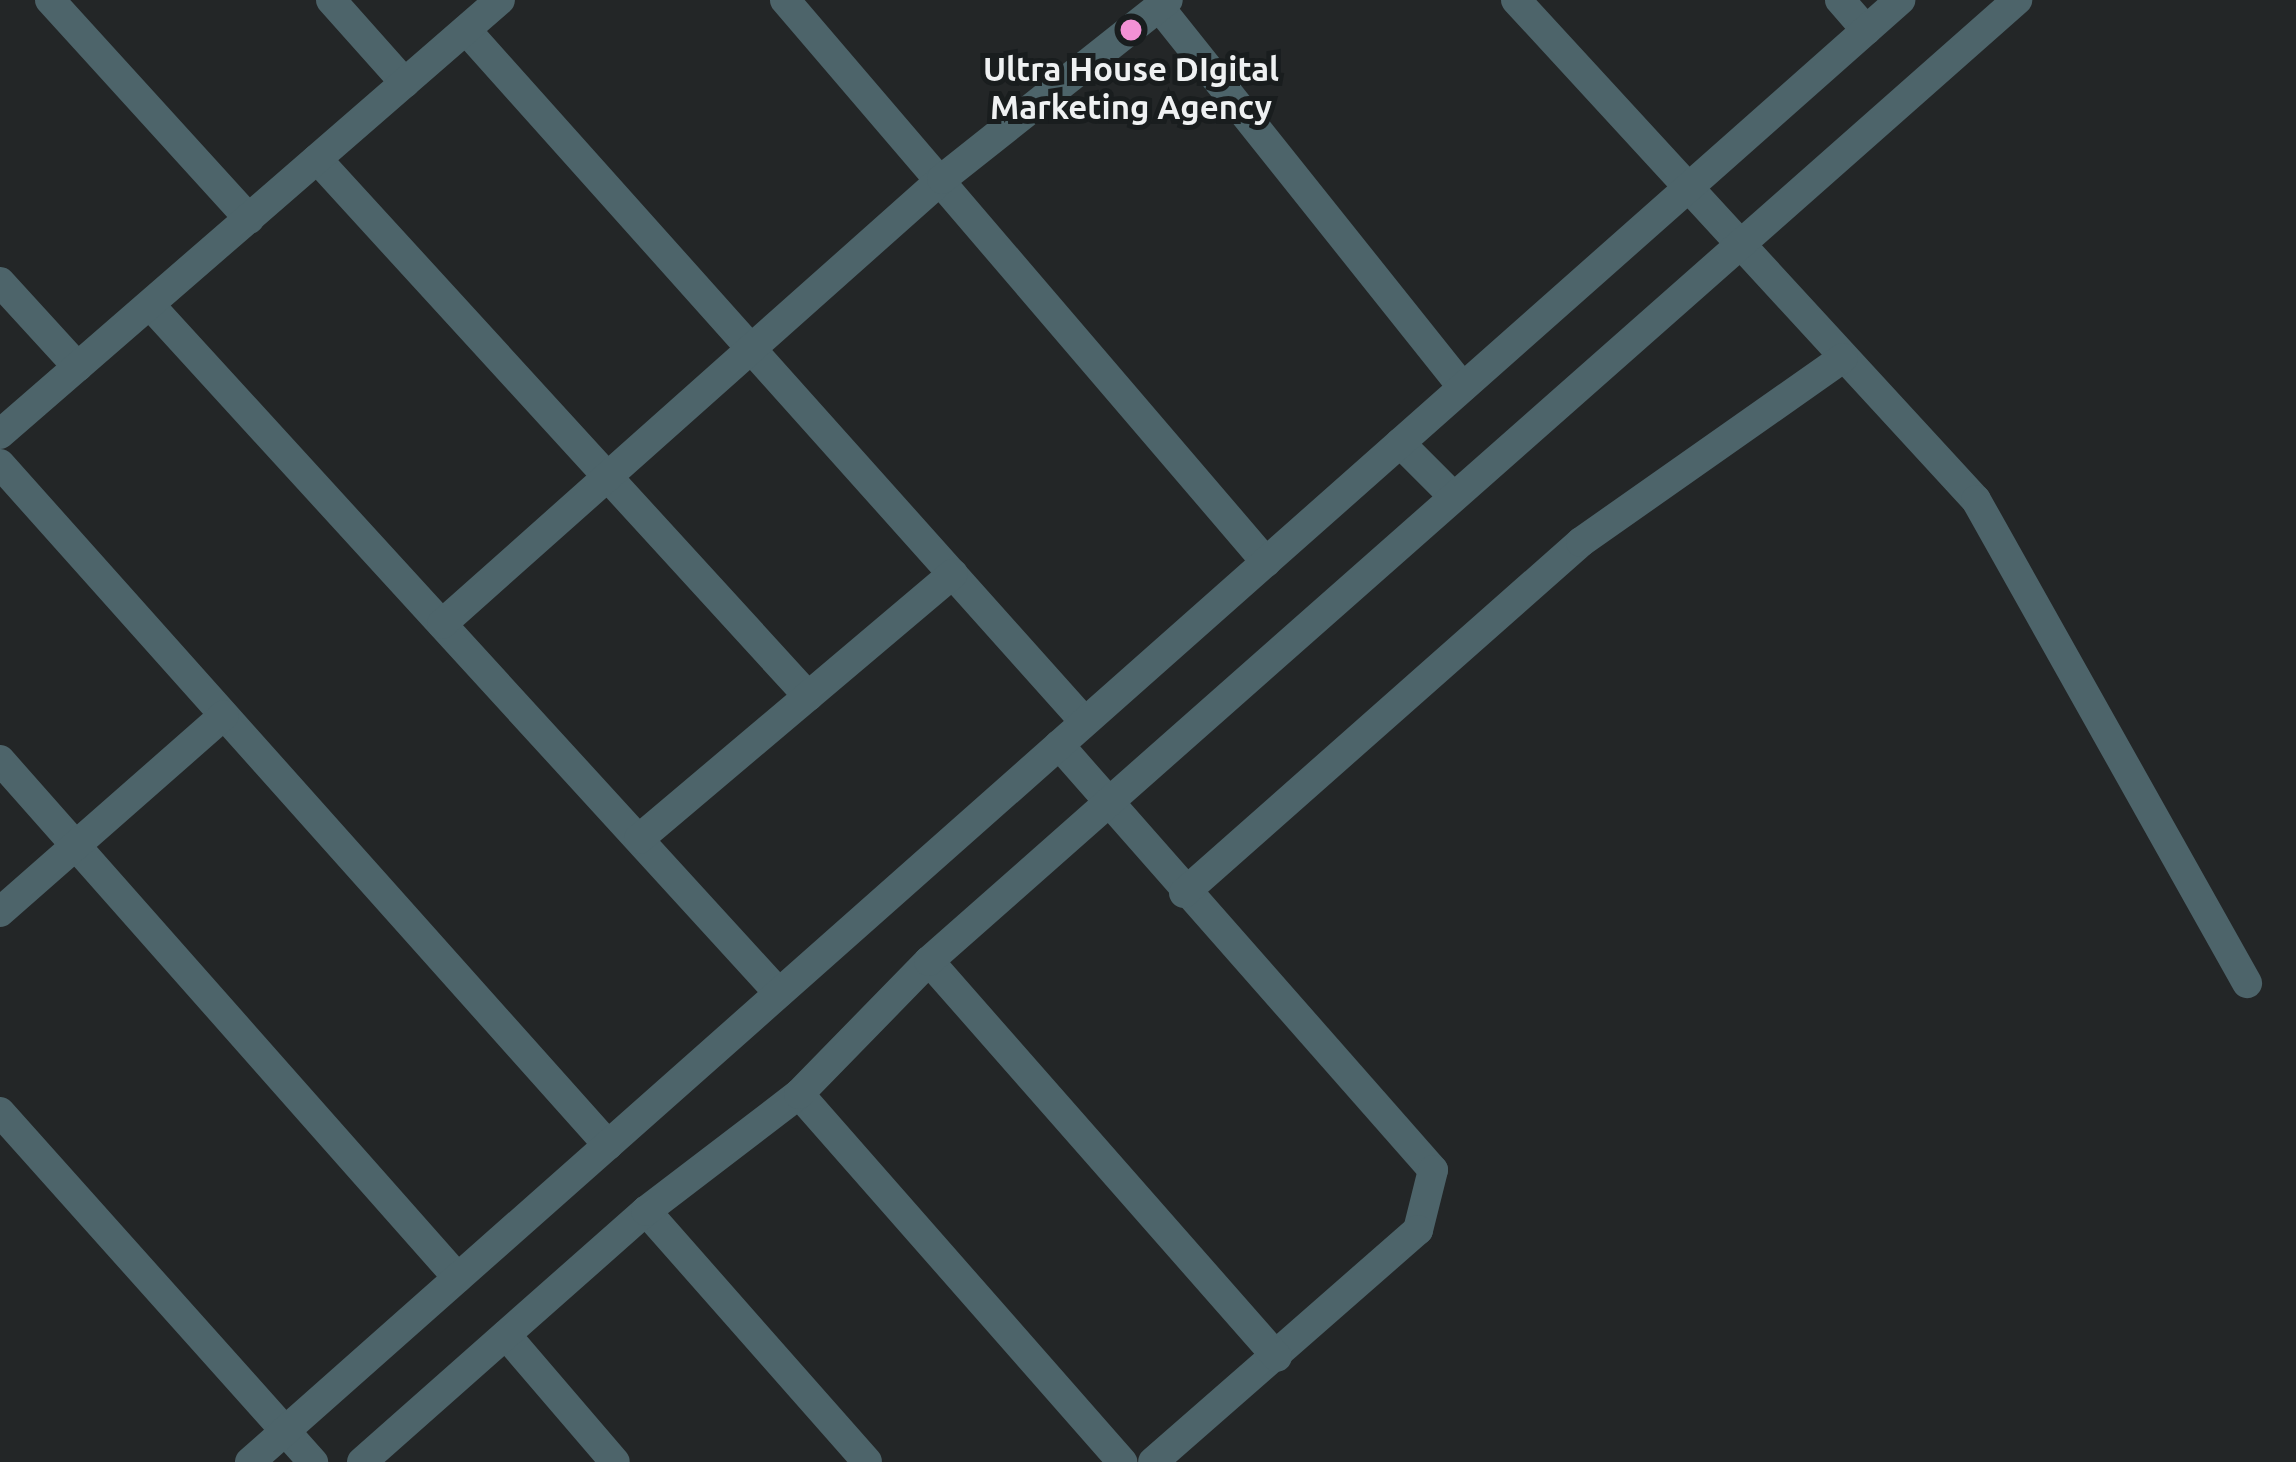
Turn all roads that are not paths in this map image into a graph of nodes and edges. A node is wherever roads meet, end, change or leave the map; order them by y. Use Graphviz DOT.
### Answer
graph roads {
  1 [pos="50,0"];
  2 [pos="331,0"];
  3 [pos="500,0"];
  4 [pos="785,0"];
  5 [pos="1516,0"];
  6 [pos="1840,0"];
  7 [pos="1900,0"];
  8 [pos="2017,0"];
  9 [pos="1164,4"];
  10 [pos="466,30"];
  11 [pos="1866,30"];
  12 [pos="405,83"];
  13 [pos="317,159"];
  14 [pos="942,179"];
  15 [pos="1685,191"];
  16 [pos="248,219"];
  17 [pos="1739,246"];
  18 [pos="0,282"];
  19 [pos="150,304"];
  20 [pos="747,353"];
  21 [pos="1843,358"];
  22 [pos="78,367"];
  23 [pos="1463,387"];
  24 [pos="0,434"];
  25 [pos="1400,443"];
  26 [pos="0,464"];
  27 [pos="608,474"];
  28 [pos="1454,497"];
  29 [pos="1266,562"];
  30 [pos="953,574"];
  31 [pos="442,624"];
  32 [pos="808,696"];
  33 [pos="224,715"];
  34 [pos="1085,722"];
  35 [pos="1059,745"];
  36 [pos="0,760"];
  37 [pos="1109,803"];
  38 [pos="639,839"];
  39 [pos="78,844"];
  40 [pos="1184,892"];
  41 [pos="0,912"];
  42 [pos="929,961"];
  43 [pos="2246,983"];
  44 [pos="779,993"];
  45 [pos="799,1094"];
  46 [pos="0,1112"];
  47 [pos="608,1144"];
  48 [pos="646,1211"];
  49 [pos="458,1278"];
  50 [pos="506,1335"];
  51 [pos="1277,1357"];
  52 [pos="285,1431"];
  53 [pos="250,1462"];
  54 [pos="313,1462"];
  55 [pos="362,1462"];
  56 [pos="615,1462"];
  57 [pos="867,1462"];
  58 [pos="1121,1462"];
  59 [pos="1153,1462"];
  1 -- 16 [label="street"];
  2 -- 12 [label="street"];
  3 -- 10 [label="street"];
  4 -- 14 [label="street"];
  5 -- 15 [label="street"];
  6 -- 11 [label="street"];
  7 -- 11 [label="street"];
  8 -- 17 [label="street"];
  9 -- 14 [label="street"];
  9 -- 23 [label="street"];
  10 -- 12 [label="street"];
  10 -- 20 [label="street"];
  11 -- 15 [label="street"];
  12 -- 13 [label="street"];
  13 -- 16 [label="street"];
  13 -- 27 [label="street"];
  14 -- 20 [label="street"];
  14 -- 29 [label="street"];
  15 -- 17 [label="street"];
  15 -- 23 [label="street"];
  16 -- 19 [label="street"];
  17 -- 21 [label="street"];
  17 -- 28 [label="street"];
  18 -- 22 [label="street"];
  19 -- 22 [label="street"];
  19 -- 31 [label="street"];
  20 -- 27 [label="street"];
  20 -- 30 [label="street"];
  21 -- 40 [label="street"];
  21 -- 43 [label="street"];
  22 -- 24 [label="street"];
  23 -- 25 [label="street"];
  25 -- 28 [label="street"];
  25 -- 29 [label="street"];
  26 -- 33 [label="street"];
  27 -- 31 [label="street"];
  27 -- 32 [label="street"];
  28 -- 37 [label="street"];
  29 -- 34 [label="street"];
  30 -- 32 [label="street"];
  30 -- 34 [label="street"];
  31 -- 38 [label="street"];
  32 -- 38 [label="street"];
  33 -- 39 [label="street"];
  33 -- 47 [label="street"];
  34 -- 35 [label="street"];
  35 -- 37 [label="street"];
  35 -- 44 [label="street"];
  36 -- 39 [label="street"];
  37 -- 40 [label="street"];
  37 -- 42 [label="street"];
  38 -- 44 [label="street"];
  39 -- 41 [label="street"];
  39 -- 49 [label="street"];
  40 -- 51 [label="street"];
  42 -- 45 [label="street"];
  42 -- 51 [label="street"];
  44 -- 47 [label="street"];
  45 -- 48 [label="street"];
  45 -- 58 [label="street"];
  46 -- 52 [label="street"];
  47 -- 49 [label="street"];
  48 -- 50 [label="street"];
  48 -- 57 [label="street"];
  49 -- 52 [label="street"];
  50 -- 55 [label="street"];
  50 -- 56 [label="street"];
  51 -- 59 [label="street"];
  52 -- 53 [label="street"];
  52 -- 54 [label="street"];
}
